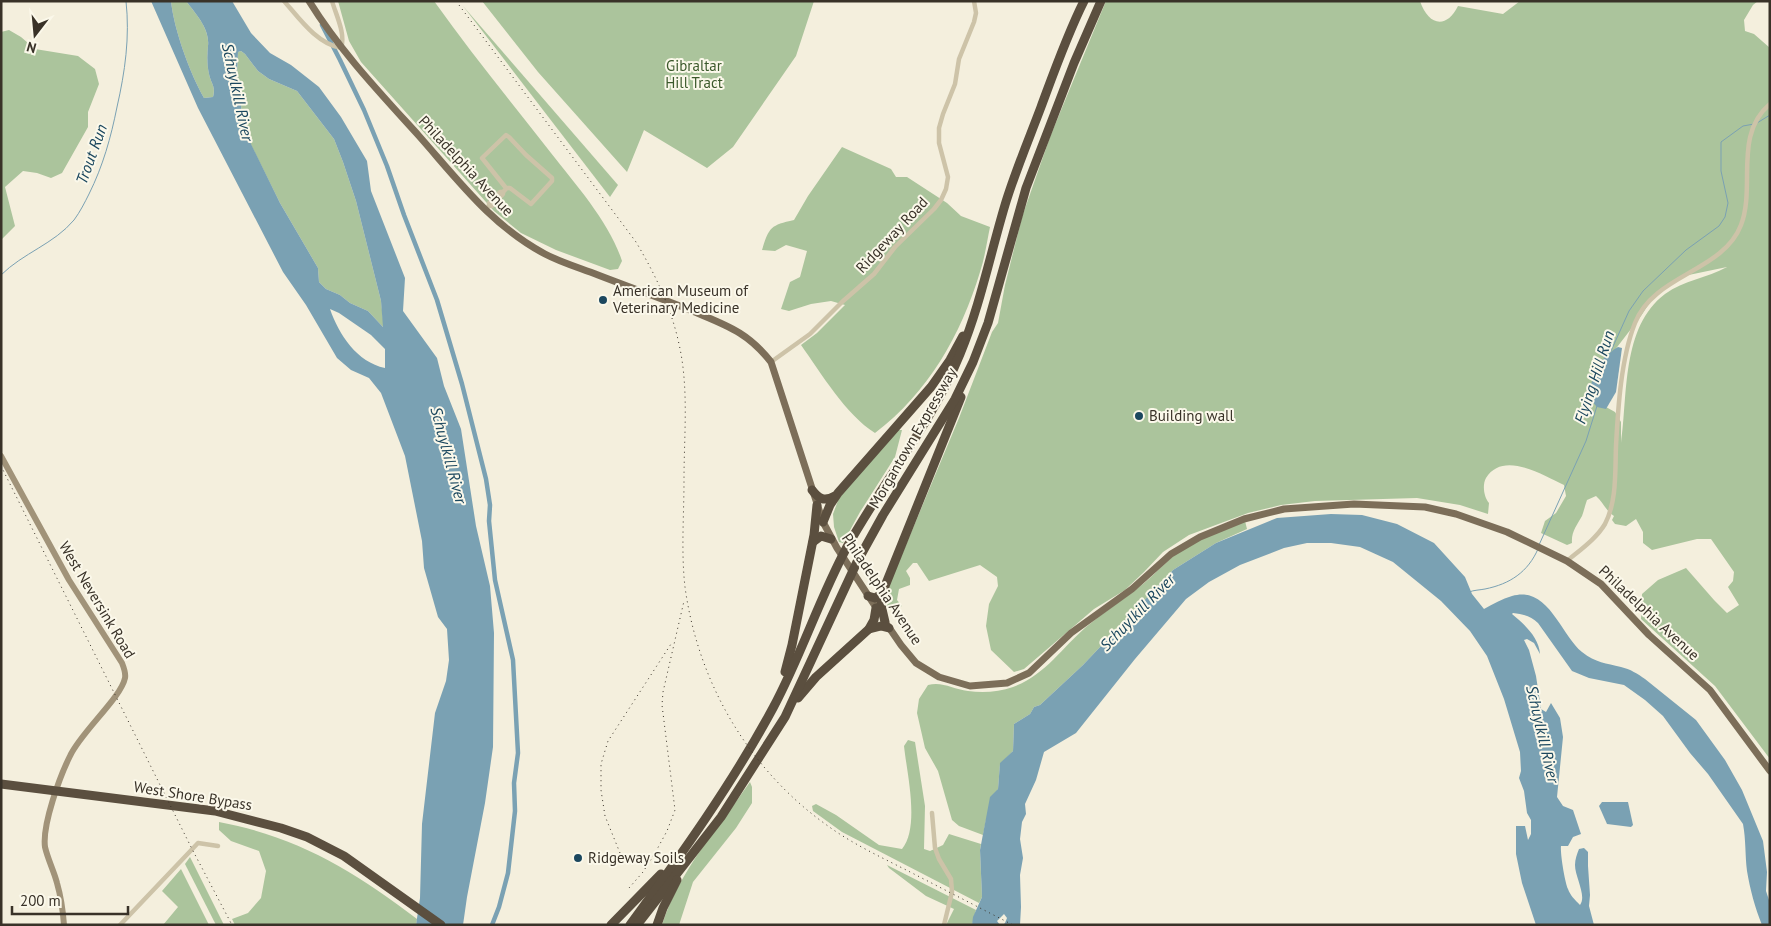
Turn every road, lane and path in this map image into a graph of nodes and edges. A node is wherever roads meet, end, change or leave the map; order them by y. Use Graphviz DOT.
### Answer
graph roads {
  1 [pos="284,1"];
  2 [pos="310,1"];
  3 [pos="332,1"];
  4 [pos="974,1"];
  5 [pos="1084,1"];
  6 [pos="1101,1"];
  7 [pos="341,48"];
  8 [pos="1770,104"];
  9 [pos="505,190"];
  10 [pos="487,208"];
  11 [pos="984,279"];
  12 [pos="1000,284"];
  13 [pos="772,362"];
  14 [pos="1,456"];
  15 [pos="812,490"];
  16 [pos="836,496"];
  17 [pos="817,505"];
  18 [pos="823,522"];
  19 [pos="831,539"];
  20 [pos="813,542"];
  21 [pos="1567,561"];
  22 [pos="883,593"];
  23 [pos="868,596"];
  24 [pos="876,608"];
  25 [pos="887,625"];
  26 [pos="869,629"];
  27 [pos="775,705"];
  28 [pos="785,717"];
  29 [pos="1770,771"];
  30 [pos="1,784"];
  31 [pos="1,788"];
  32 [pos="48,792"];
  33 [pos="932,813"];
  34 [pos="703,821"];
  35 [pos="706,836"];
  36 [pos="218,846"];
  37 [pos="392,892"];
  38 [pos="64,925"];
  39 [pos="120,925"];
  40 [pos="432,925"];
  41 [pos="441,925"];
  42 [pos="611,925"];
  43 [pos="630,925"];
  44 [pos="637,925"];
  45 [pos="658,925"];
  46 [pos="944,925"];
  1 -- 7 [label="street"];
  2 -- 7 [label="main road, Philadelphia Avenue"];
  3 -- 7 [label="street"];
  4 -- 13 [label="street, Ridgeway Road"];
  5 -- 11 [label="highway, Morgantown Expressway"];
  6 -- 12 [label="highway, Morgantown Expressway"];
  7 -- 10 [label="main road, Philadelphia Avenue"];
  8 -- 21 [label="street"];
  9 -- 9 [label="street"];
  9 -- 10 [label="street"];
  10 -- 13 [label="main road, Philadelphia Avenue"];
  11 -- 16 [label="highway"];
  11 -- 27 [label="highway, Morgantown Expressway"];
  12 -- 22 [label="highway"];
  12 -- 28 [label="highway, Morgantown Expressway"];
  13 -- 15 [label="main road, Philadelphia Avenue"];
  14 -- 38 [label="street, West Neversink Road"];
  15 -- 16 [label="highway"];
  15 -- 17 [label="main road, Philadelphia Avenue"];
  16 -- 18 [label="highway"];
  17 -- 18 [label="main road, Philadelphia Avenue"];
  17 -- 20 [label="highway"];
  18 -- 19 [label="main road, Philadelphia Avenue"];
  19 -- 20 [label="highway"];
  19 -- 23 [label="main road, Philadelphia Avenue"];
  20 -- 27 [label="highway"];
  21 -- 25 [label="main road, Philadelphia Avenue"];
  21 -- 29 [label="main road, Philadelphia Avenue"];
  22 -- 23 [label="highway"];
  22 -- 25 [label="highway"];
  23 -- 24 [label="main road, Philadelphia Avenue"];
  24 -- 25 [label="main road, Philadelphia Avenue"];
  24 -- 26 [label="highway"];
  25 -- 26 [label="highway"];
  26 -- 28 [label="highway"];
  27 -- 34 [label="highway, Morgantown Expressway"];
  28 -- 35 [label="highway, Morgantown Expressway"];
  30 -- 32 [label="highway, West Shore Bypass"];
  31 -- 32 [label="highway, West Shore Bypass"];
  32 -- 37 [label="highway, West Shore Bypass"];
  33 -- 46 [label="street"];
  34 -- 42 [label="highway"];
  34 -- 43 [label="highway"];
  35 -- 44 [label="highway"];
  35 -- 45 [label="highway"];
  36 -- 39 [label="street"];
  37 -- 40 [label="highway, West Shore Bypass"];
  37 -- 41 [label="highway, West Shore Bypass"];
}
